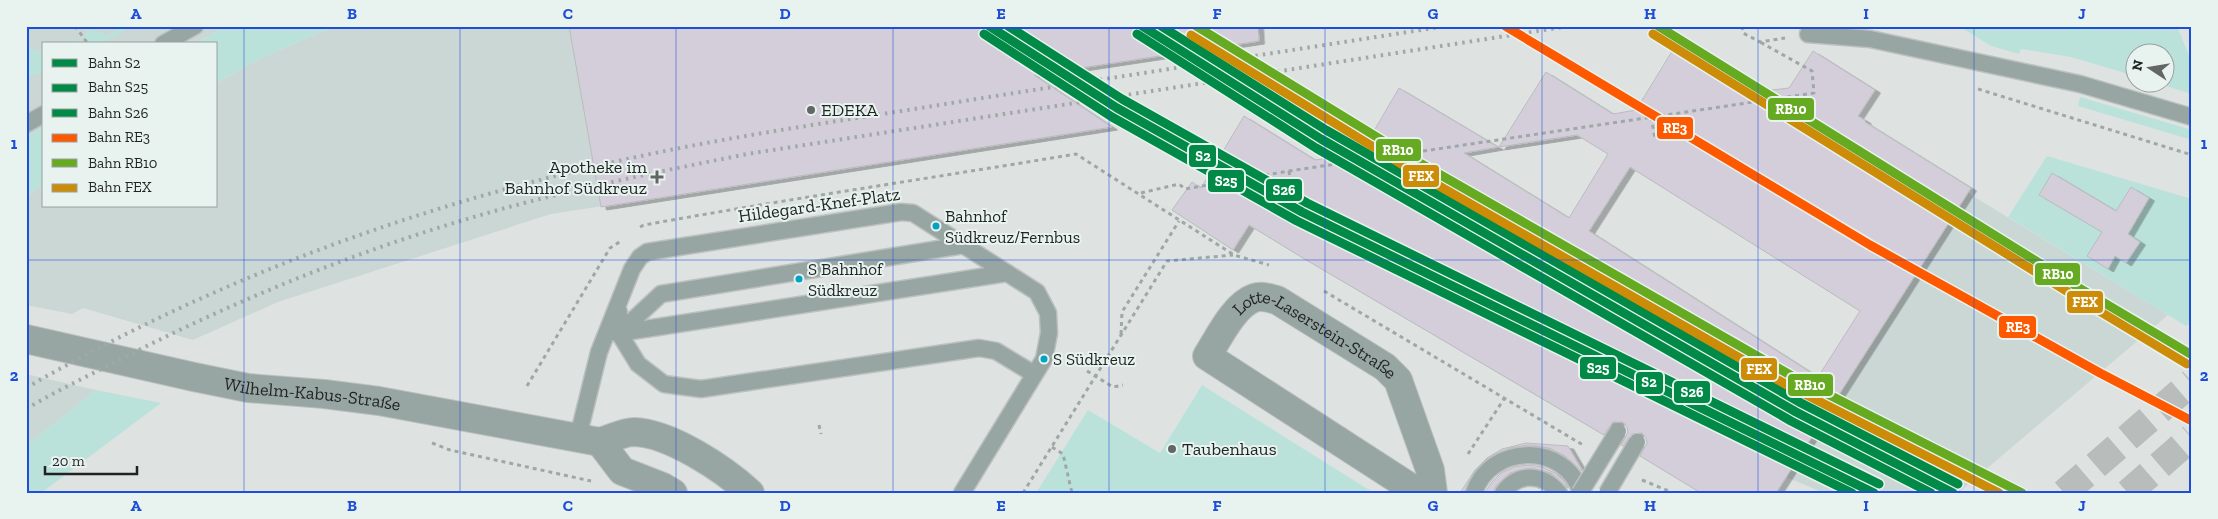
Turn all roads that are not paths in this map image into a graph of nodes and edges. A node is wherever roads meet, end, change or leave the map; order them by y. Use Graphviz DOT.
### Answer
graph roads {
  1 [pos="195,26"];
  2 [pos="1808,34"];
  3 [pos="167,42"];
  4 [pos="42,115"];
  5 [pos="2192,117"];
  6 [pos="26,124"];
  7 [pos="964,245"];
  8 [pos="1007,272"];
  9 [pos="619,304"];
  10 [pos="619,333"];
  11 [pos="26,339"];
  12 [pos="599,352"];
  13 [pos="1034,374"];
  14 [pos="1618,431"];
  15 [pos="589,440"];
  16 [pos="1636,442"];
  17 [pos="1559,492"];
  18 [pos="673,493"];
  19 [pos="750,493"];
  20 [pos="962,493"];
  21 [pos="1419,493"];
  22 [pos="1434,493"];
  23 [pos="1474,493"];
  24 [pos="1503,493"];
  25 [pos="1581,493"];
  26 [pos="1607,493"];
  1 -- 3 [label="lane"];
  2 -- 5 [label="lane"];
  4 -- 6 [label="lane"];
  7 -- 8 [label="lane, Hildegard-Knef-Platz"];
  7 -- 9 [label="lane, Hildegard-Knef-Platz"];
  7 -- 10 [label="lane"];
  8 -- 10 [label="lane"];
  8 -- 13 [label="lane, Hildegard-Knef-Platz"];
  9 -- 10 [label="lane"];
  9 -- 12 [label="lane, Hildegard-Knef-Platz"];
  10 -- 12 [label="lane"];
  10 -- 13 [label="lane"];
  11 -- 15 [label="street, Wilhelm-Kabus-Straße"];
  12 -- 15 [label="lane, Hildegard-Knef-Platz"];
  13 -- 20 [label="lane, Hildegard-Knef-Platz"];
  14 -- 25 [label="lane, bridge"];
  15 -- 18 [label="street"];
  15 -- 19 [label="street, Wilhelm-Kabus-Straße"];
  16 -- 26 [label="lane, bridge"];
  17 -- 24 [label="lane"];
  21 -- 22 [label="street, Lotte-Laserstein-Straße"];
  23 -- 25 [label="lane"];
}
